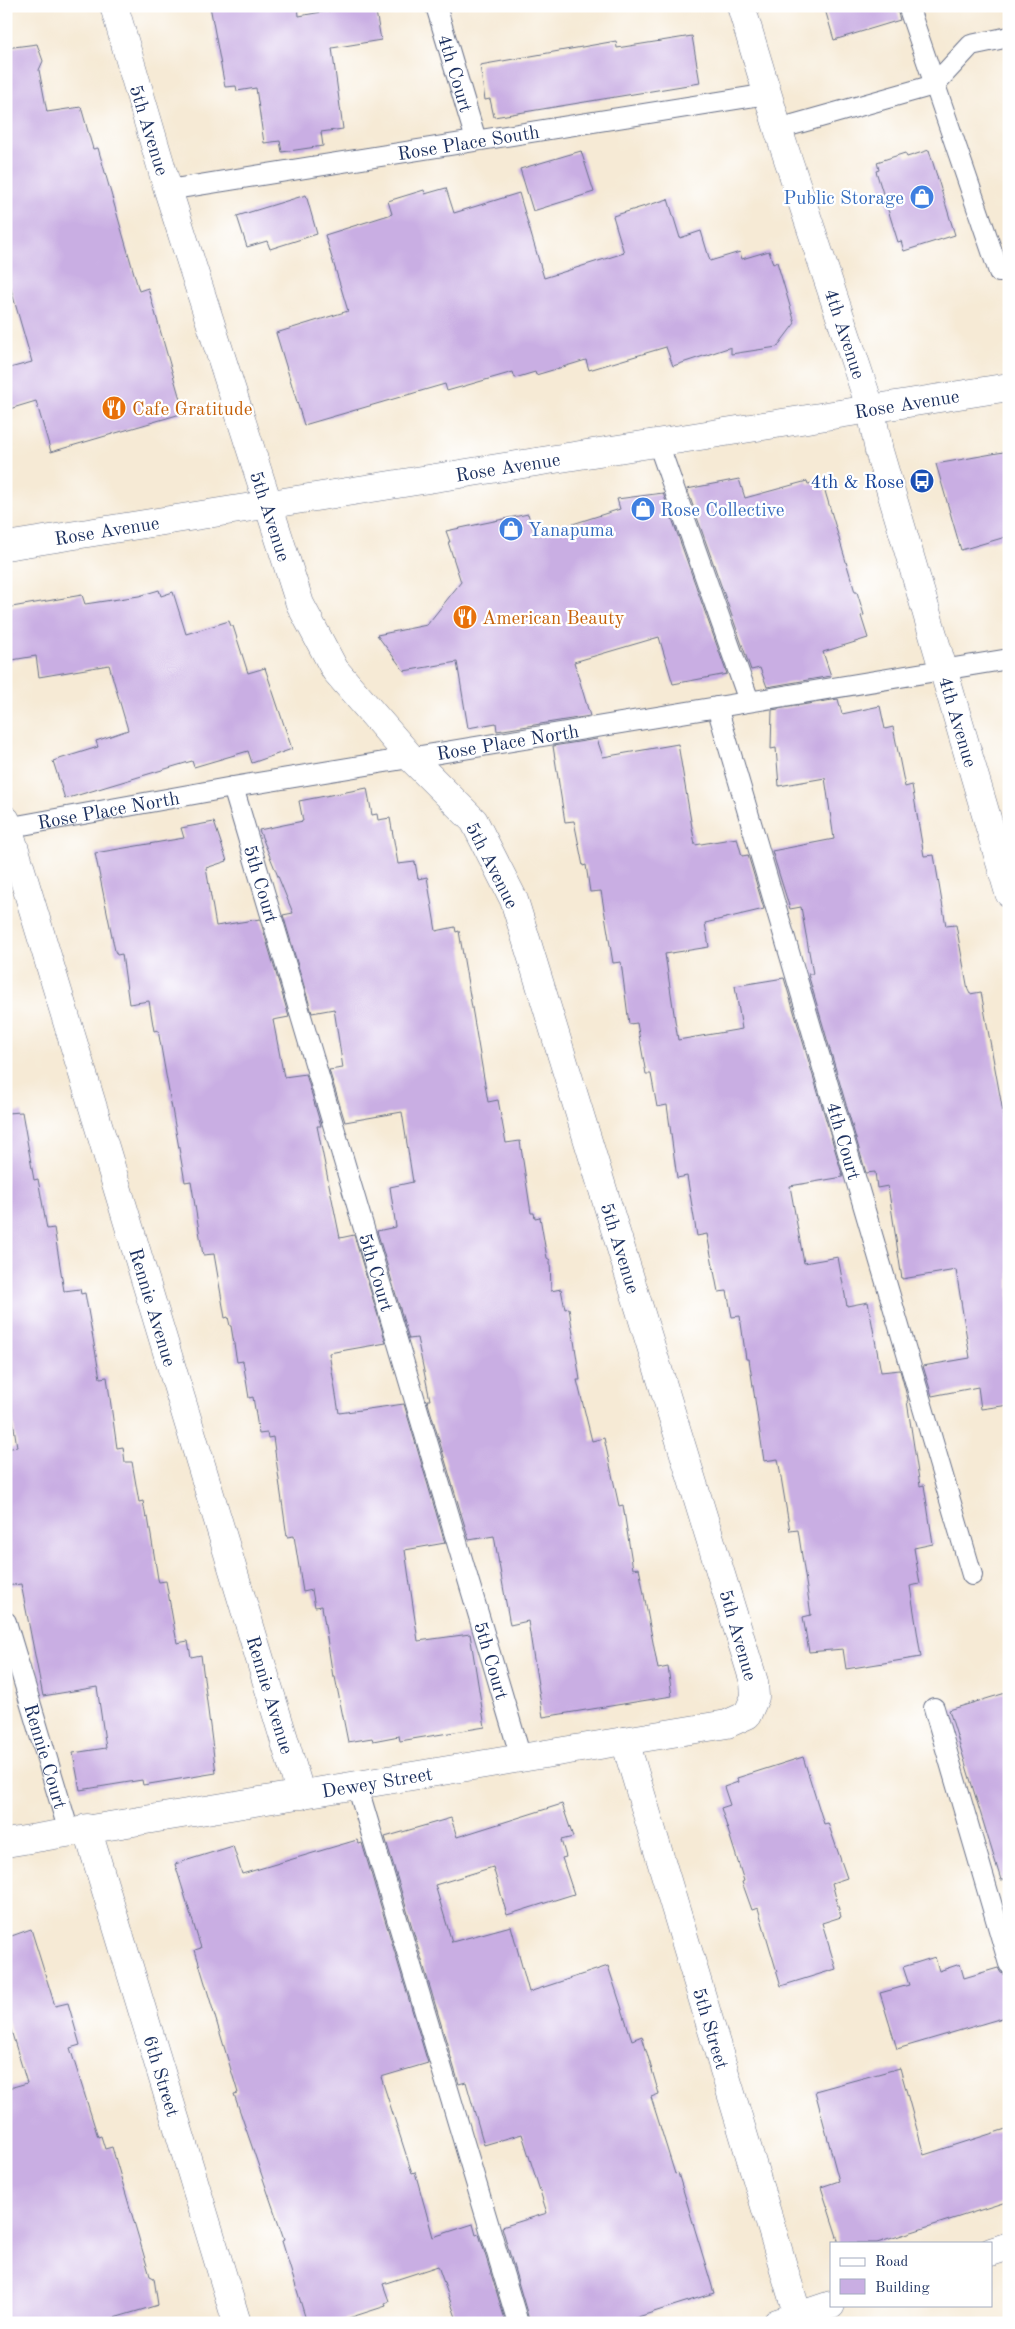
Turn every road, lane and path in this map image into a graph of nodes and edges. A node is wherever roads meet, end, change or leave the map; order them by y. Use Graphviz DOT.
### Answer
graph roads {
  1 [pos="114,6"];
  2 [pos="436,6"];
  3 [pos="741,6"];
  4 [pos="908,6"];
  5 [pos="1009,37"];
  6 [pos="934,85"];
  7 [pos="768,94"];
  8 [pos="778,129"];
  9 [pos="476,140"];
  10 [pos="168,190"];
  11 [pos="998,272"];
  12 [pos="1009,386"];
  13 [pos="870,410"];
  14 [pos="658,443"];
  15 [pos="268,504"];
  16 [pos="6,546"];
  17 [pos="1009,659"];
  18 [pos="944,670"];
  19 [pos="749,701"];
  20 [pos="717,707"];
  21 [pos="411,758"];
  22 [pos="233,787"];
  23 [pos="7,825"];
  24 [pos="1009,893"];
  25 [pos="972,1575"];
  26 [pos="6,1622"];
  27 [pos="934,1708"];
  28 [pos="747,1714"];
  29 [pos="625,1741"];
  30 [pos="521,1758"];
  31 [pos="357,1785"];
  32 [pos="301,1795"];
  33 [pos="78,1830"];
  34 [pos="6,1843"];
  35 [pos="1009,1964"];
  36 [pos="1009,2246"];
  37 [pos="992,2252"];
  38 [pos="830,2305"];
  39 [pos="788,2320"];
  40 [pos="237,2323"];
  41 [pos="518,2323"];
  1 -- 10 [label="street, 5th Avenue"];
  2 -- 9 [label="lane, 4th Court"];
  3 -- 7 [label="street, 4th Avenue"];
  4 -- 6 [label="lane"];
  5 -- 6 [label="lane"];
  6 -- 8 [label="lane"];
  6 -- 11 [label="lane"];
  7 -- 8 [label="street, 4th Avenue"];
  7 -- 9 [label="lane, Rose Place South"];
  8 -- 13 [label="street, 4th Avenue"];
  9 -- 10 [label="lane, Rose Place South"];
  10 -- 15 [label="street, 5th Avenue"];
  12 -- 13 [label="street, Rose Avenue"];
  13 -- 14 [label="street, Rose Avenue"];
  13 -- 18 [label="street, 4th Avenue"];
  14 -- 15 [label="street, Rose Avenue"];
  14 -- 19 [label="lane"];
  15 -- 16 [label="street, Rose Avenue"];
  15 -- 21 [label="street, 5th Avenue"];
  17 -- 18 [label="lane, Rose Place North"];
  18 -- 19 [label="lane, Rose Place North"];
  18 -- 24 [label="street, 4th Avenue"];
  19 -- 20 [label="lane, Rose Place North"];
  20 -- 21 [label="lane, Rose Place North"];
  20 -- 25 [label="lane, 4th Court"];
  21 -- 22 [label="lane, Rose Place North"];
  21 -- 28 [label="street, 5th Avenue"];
  22 -- 23 [label="lane, Rose Place North"];
  22 -- 30 [label="lane, 5th Court"];
  23 -- 32 [label="street, Rennie Avenue"];
  26 -- 33 [label="lane, Rennie Court"];
  27 -- 35 [label="lane"];
  28 -- 29 [label="street, Dewey Street"];
  29 -- 30 [label="street, Dewey Street"];
  29 -- 39 [label="street, 5th Street"];
  30 -- 31 [label="street, Dewey Street"];
  31 -- 32 [label="street, Dewey Street"];
  31 -- 41 [label="lane"];
  32 -- 33 [label="street, Dewey Street"];
  33 -- 34 [label="street, Dewey Street"];
  33 -- 40 [label="street, 6th Street"];
  36 -- 37 [label="street"];
  38 -- 39 [label="street"];
}
